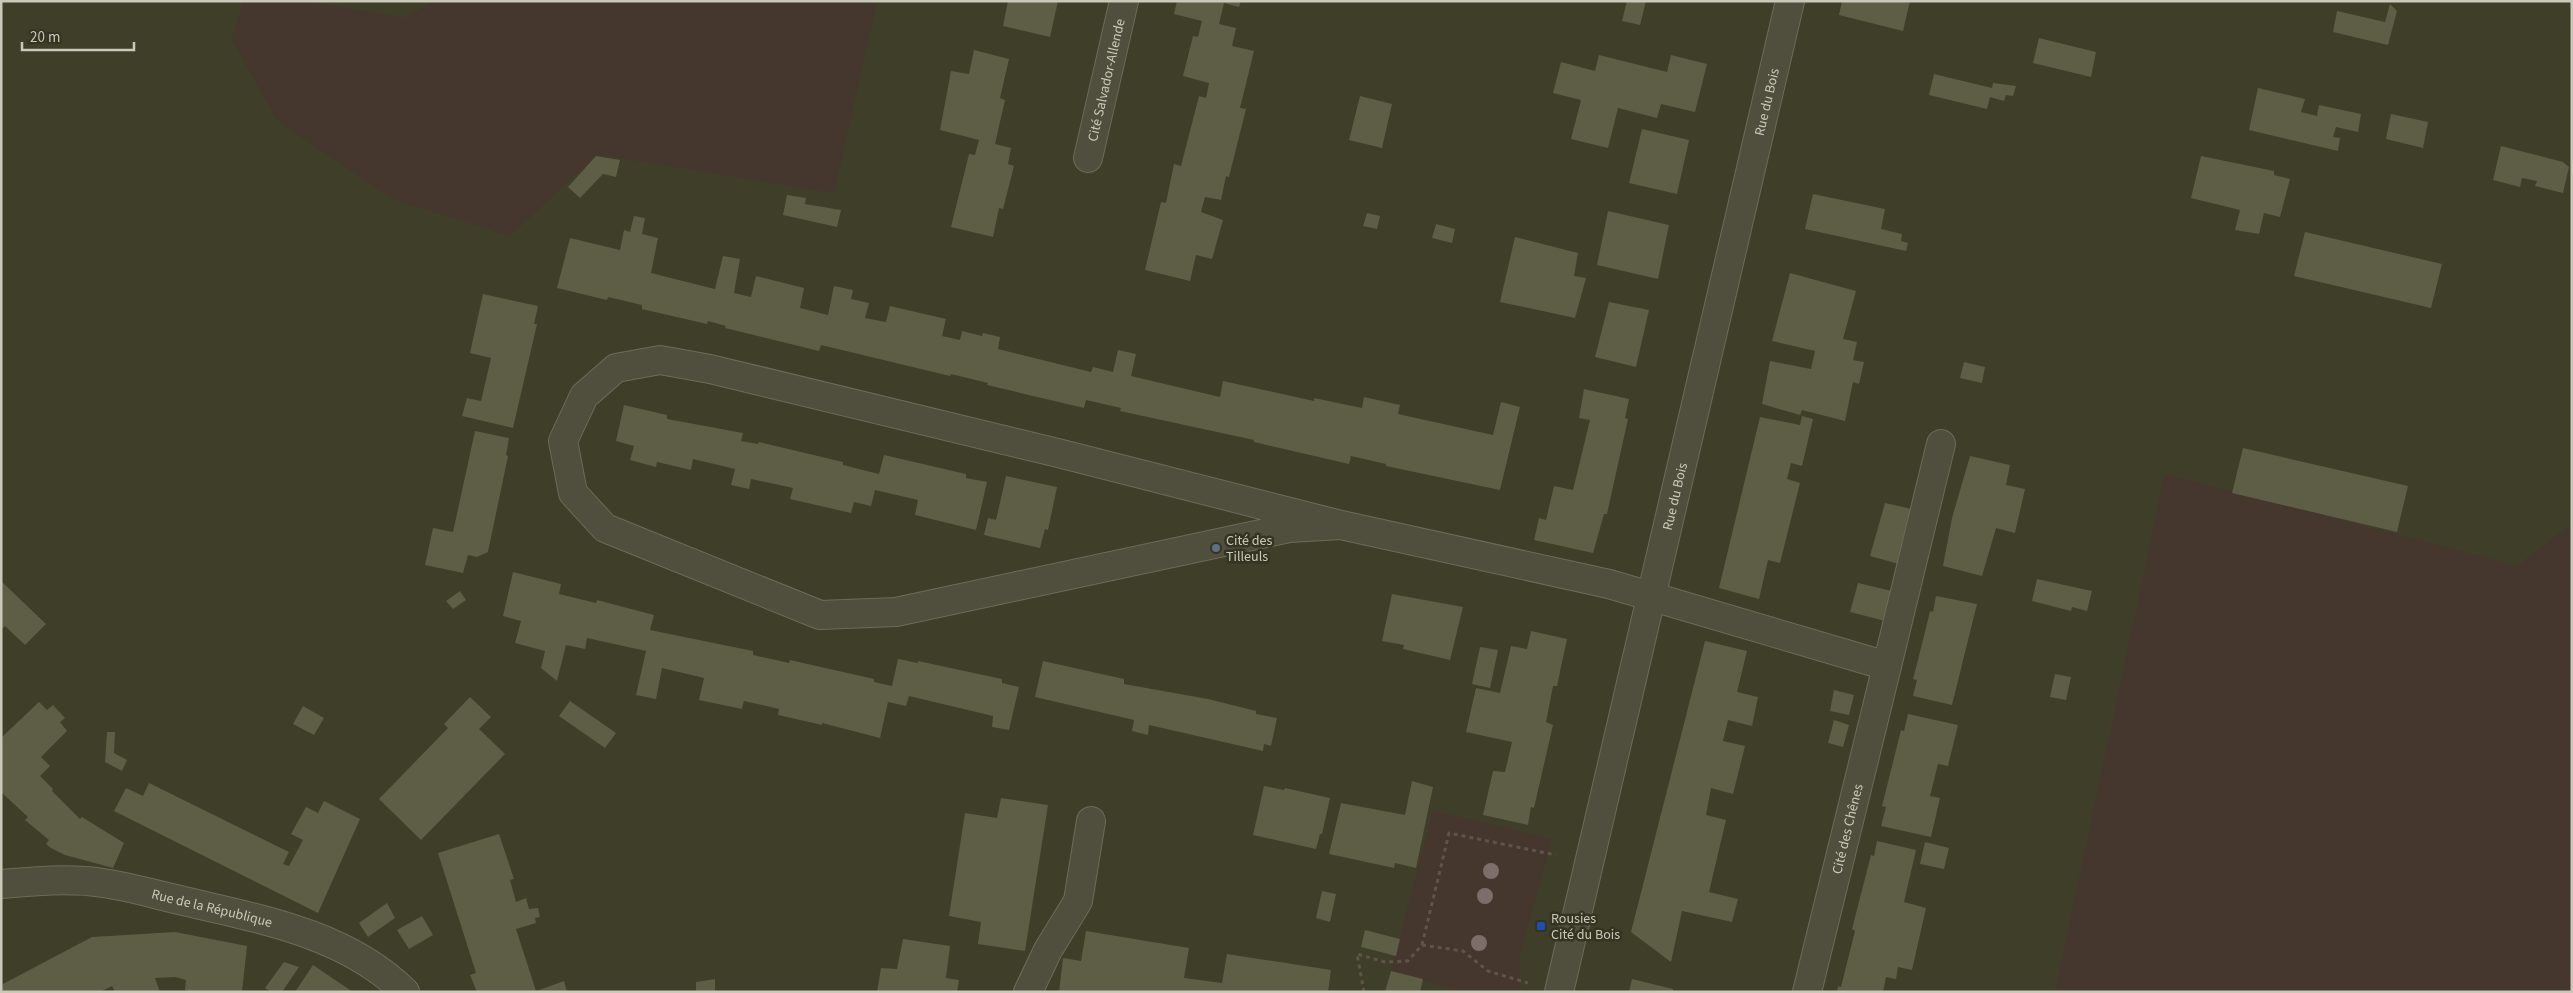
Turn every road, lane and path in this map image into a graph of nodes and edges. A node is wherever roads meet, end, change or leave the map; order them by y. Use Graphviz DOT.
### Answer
graph roads {
  1 [pos="1124,1"];
  2 [pos="1790,1"];
  3 [pos="1088,158"];
  4 [pos="1941,444"];
  5 [pos="1341,525"];
  6 [pos="1650,598"];
  7 [pos="1887,666"];
  8 [pos="1092,822"];
  9 [pos="1589,862"];
  10 [pos="1,884"];
  11 [pos="1422,945"];
  12 [pos="1531,984"];
  13 [pos="405,992"];
  14 [pos="1028,992"];
  15 [pos="1364,992"];
  16 [pos="1559,992"];
  17 [pos="1807,992"];
  1 -- 3 [label="street, Cité Salvador-Allende"];
  2 -- 6 [label="street, Rue du Bois"];
  4 -- 7 [label="street, Cité des Chênes"];
  5 -- 5 [label="street"];
  5 -- 6 [label="street"];
  6 -- 7 [label="street"];
  6 -- 9 [label="street, Rue du Bois"];
  7 -- 17 [label="street, Cité des Chênes"];
  8 -- 14 [label="street"];
  9 -- 11 [label="path"];
  9 -- 16 [label="street, Rue du Bois"];
  10 -- 13 [label="street, Rue de la République"];
  11 -- 12 [label="path"];
  11 -- 15 [label="path"];
}
